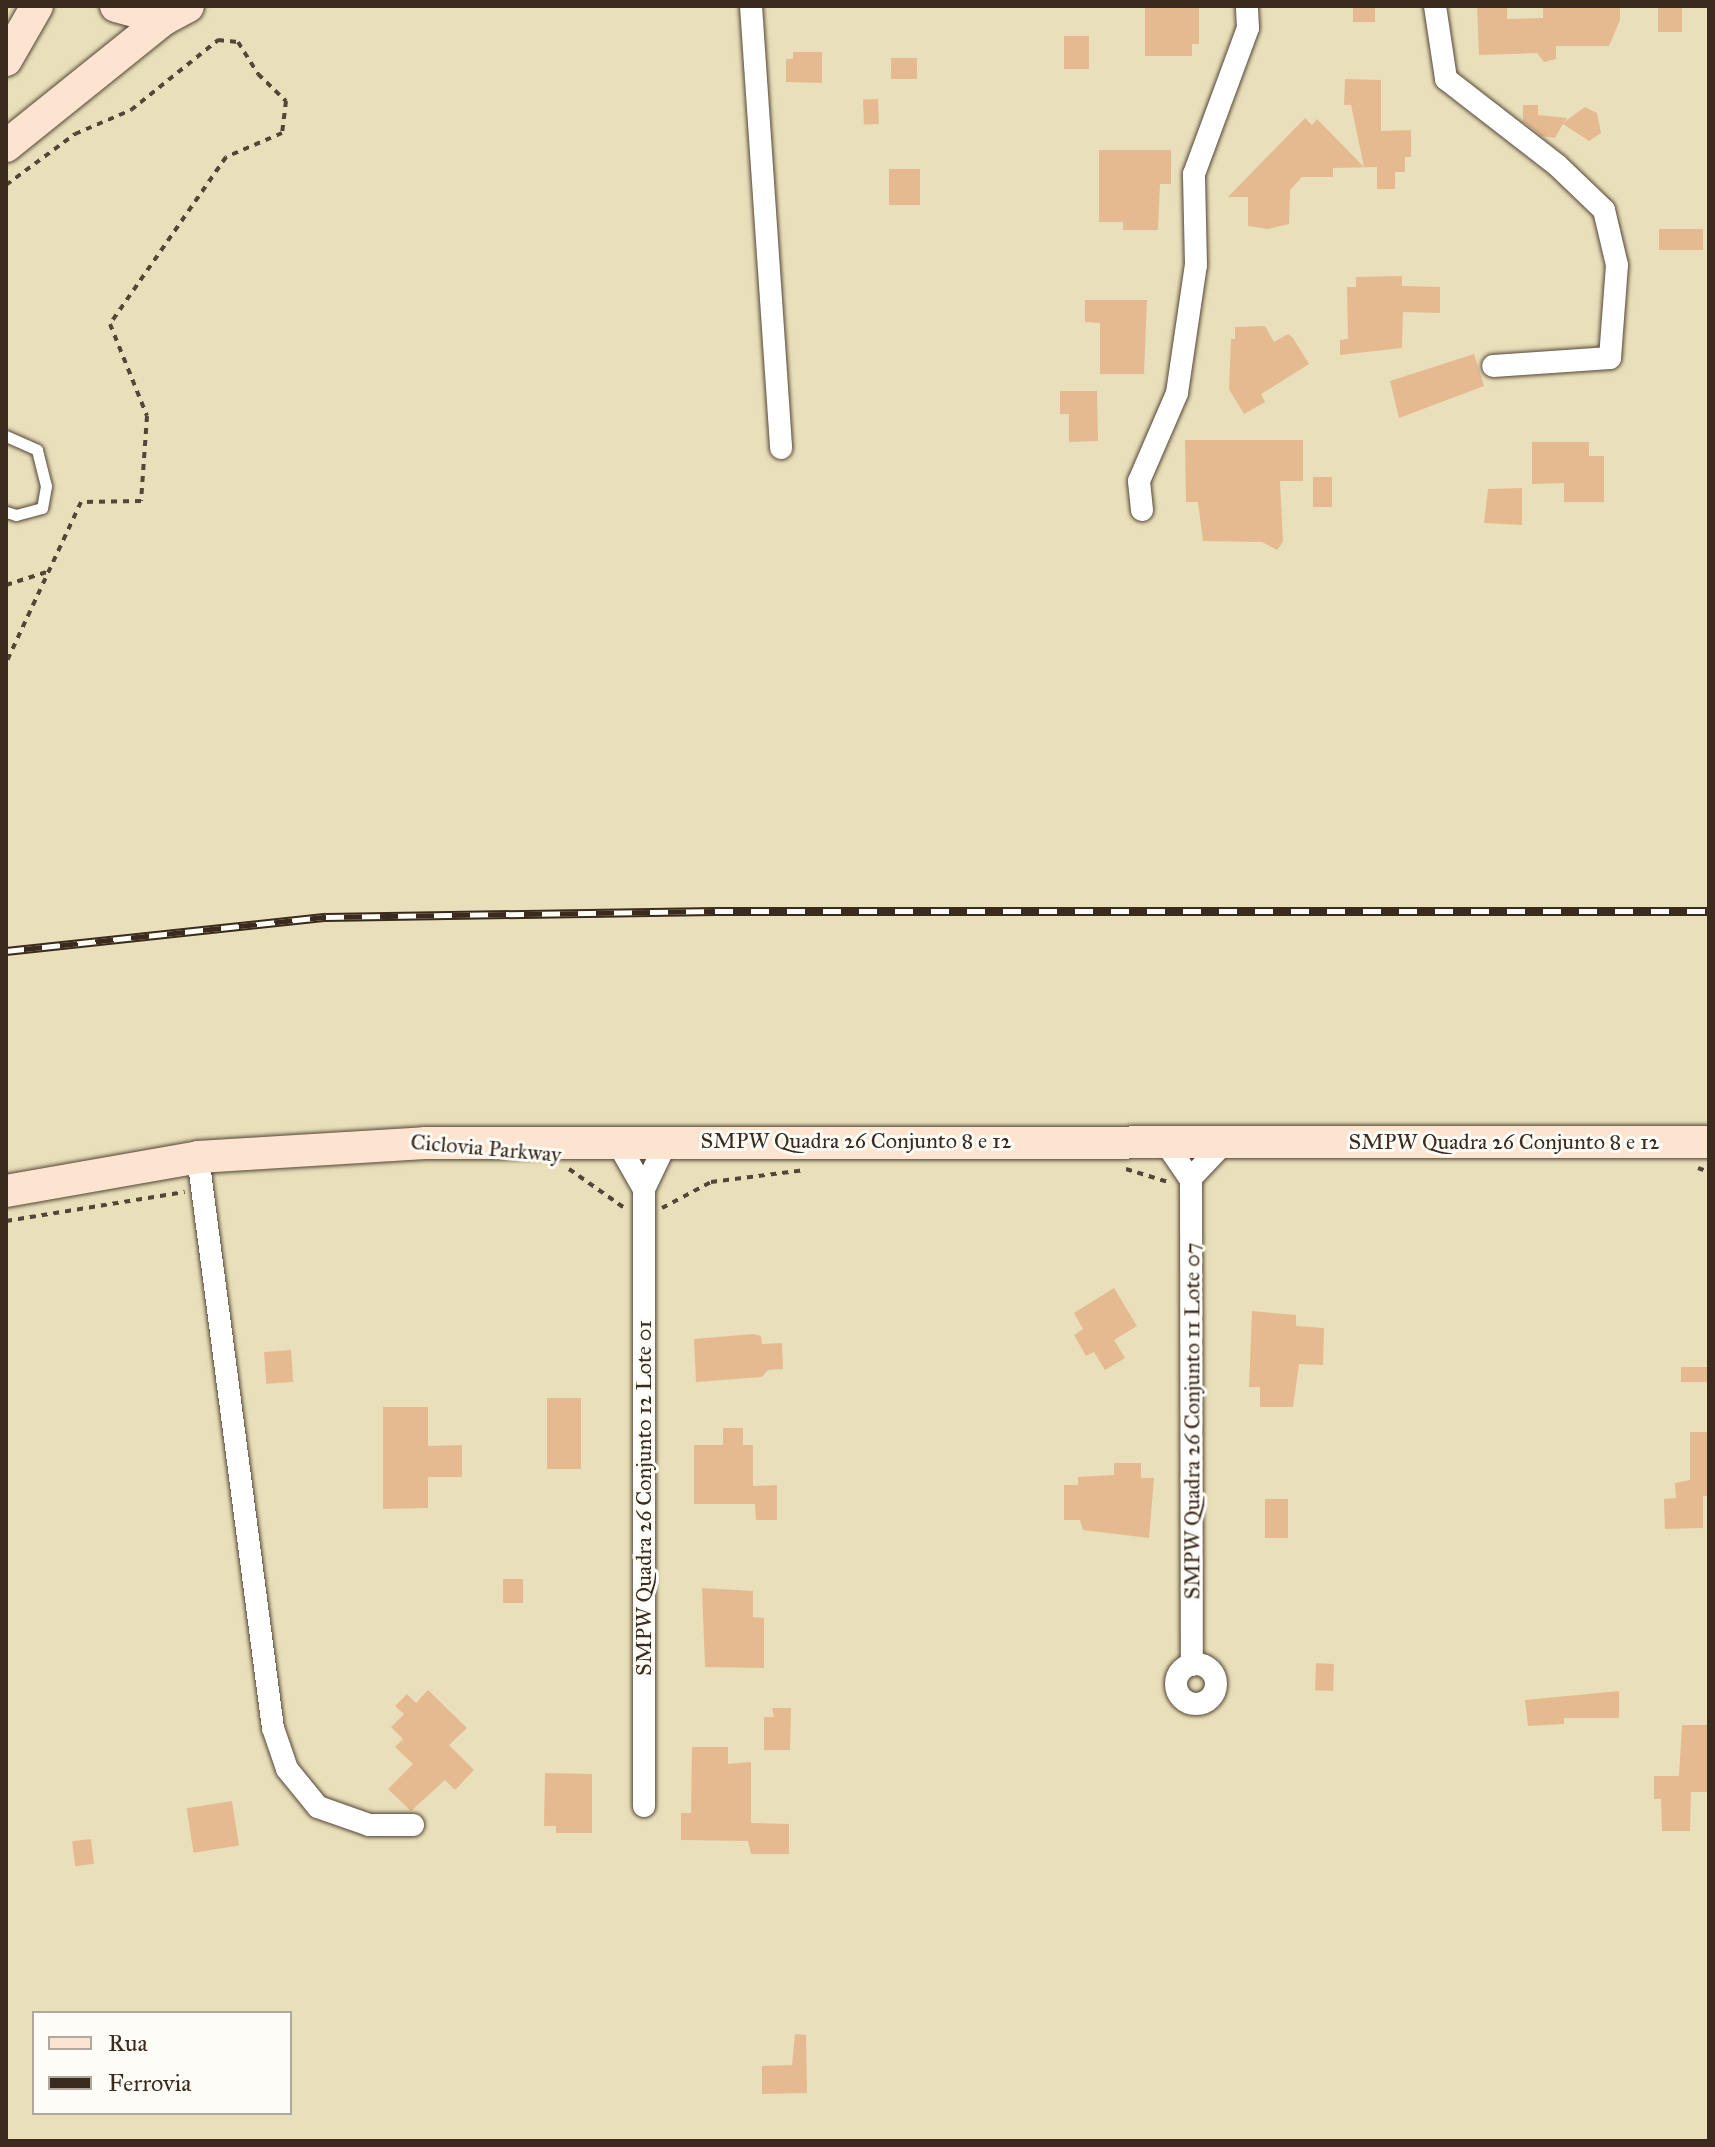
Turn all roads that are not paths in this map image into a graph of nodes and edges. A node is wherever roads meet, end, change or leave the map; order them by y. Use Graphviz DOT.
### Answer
graph roads {
  1 [pos="37,6"];
  2 [pos="116,6"];
  3 [pos="751,6"];
  4 [pos="1247,6"];
  5 [pos="1435,6"];
  6 [pos="176,13"];
  7 [pos="6,60"];
  8 [pos="6,146"];
  9 [pos="1493,366"];
  10 [pos="6,436"];
  11 [pos="781,448"];
  12 [pos="1142,510"];
  13 [pos="6,512"];
  14 [pos="668,1139"];
  15 [pos="616,1140"];
  16 [pos="1165,1142"];
  17 [pos="1225,1142"];
  18 [pos="1709,1142"];
  19 [pos="200,1172"];
  20 [pos="1191,1179"];
  21 [pos="644,1189"];
  22 [pos="6,1191"];
  23 [pos="1192,1665"];
  24 [pos="644,1806"];
  25 [pos="413,1825"];
  1 -- 7 [label="street"];
  2 -- 6 [label="street"];
  3 -- 11 [label="street"];
  4 -- 12 [label="street"];
  5 -- 9 [label="street"];
  6 -- 8 [label="street"];
  10 -- 13 [label="lane"];
  14 -- 15 [label="street, SMPW Quadra 26 Conjunto 8 e 12"];
  14 -- 16 [label="street, SMPW Quadra 26 Conjunto 8 e 12"];
  14 -- 21 [label="street, SMPW Quadra 26 Conjunto 12 Lote 01"];
  15 -- 19 [label="street, SMPW Quadra 26 Conjunto 8 e 12"];
  15 -- 21 [label="street, SMPW Quadra 26 Conjunto 12 Lote 01"];
  16 -- 17 [label="street, SMPW Quadra 26 Conjunto 8 e 12"];
  16 -- 20 [label="street"];
  17 -- 18 [label="street, SMPW Quadra 26 Conjunto 8 e 12"];
  17 -- 20 [label="street"];
  19 -- 22 [label="street, SMPW Quadra 26 Conjunto 8 e 12"];
  19 -- 25 [label="street"];
  20 -- 23 [label="street, SMPW Quadra 26 Conjunto 11 Lote 07"];
  21 -- 24 [label="street, SMPW Quadra 26 Conjunto 12 Lote 01"];
}
